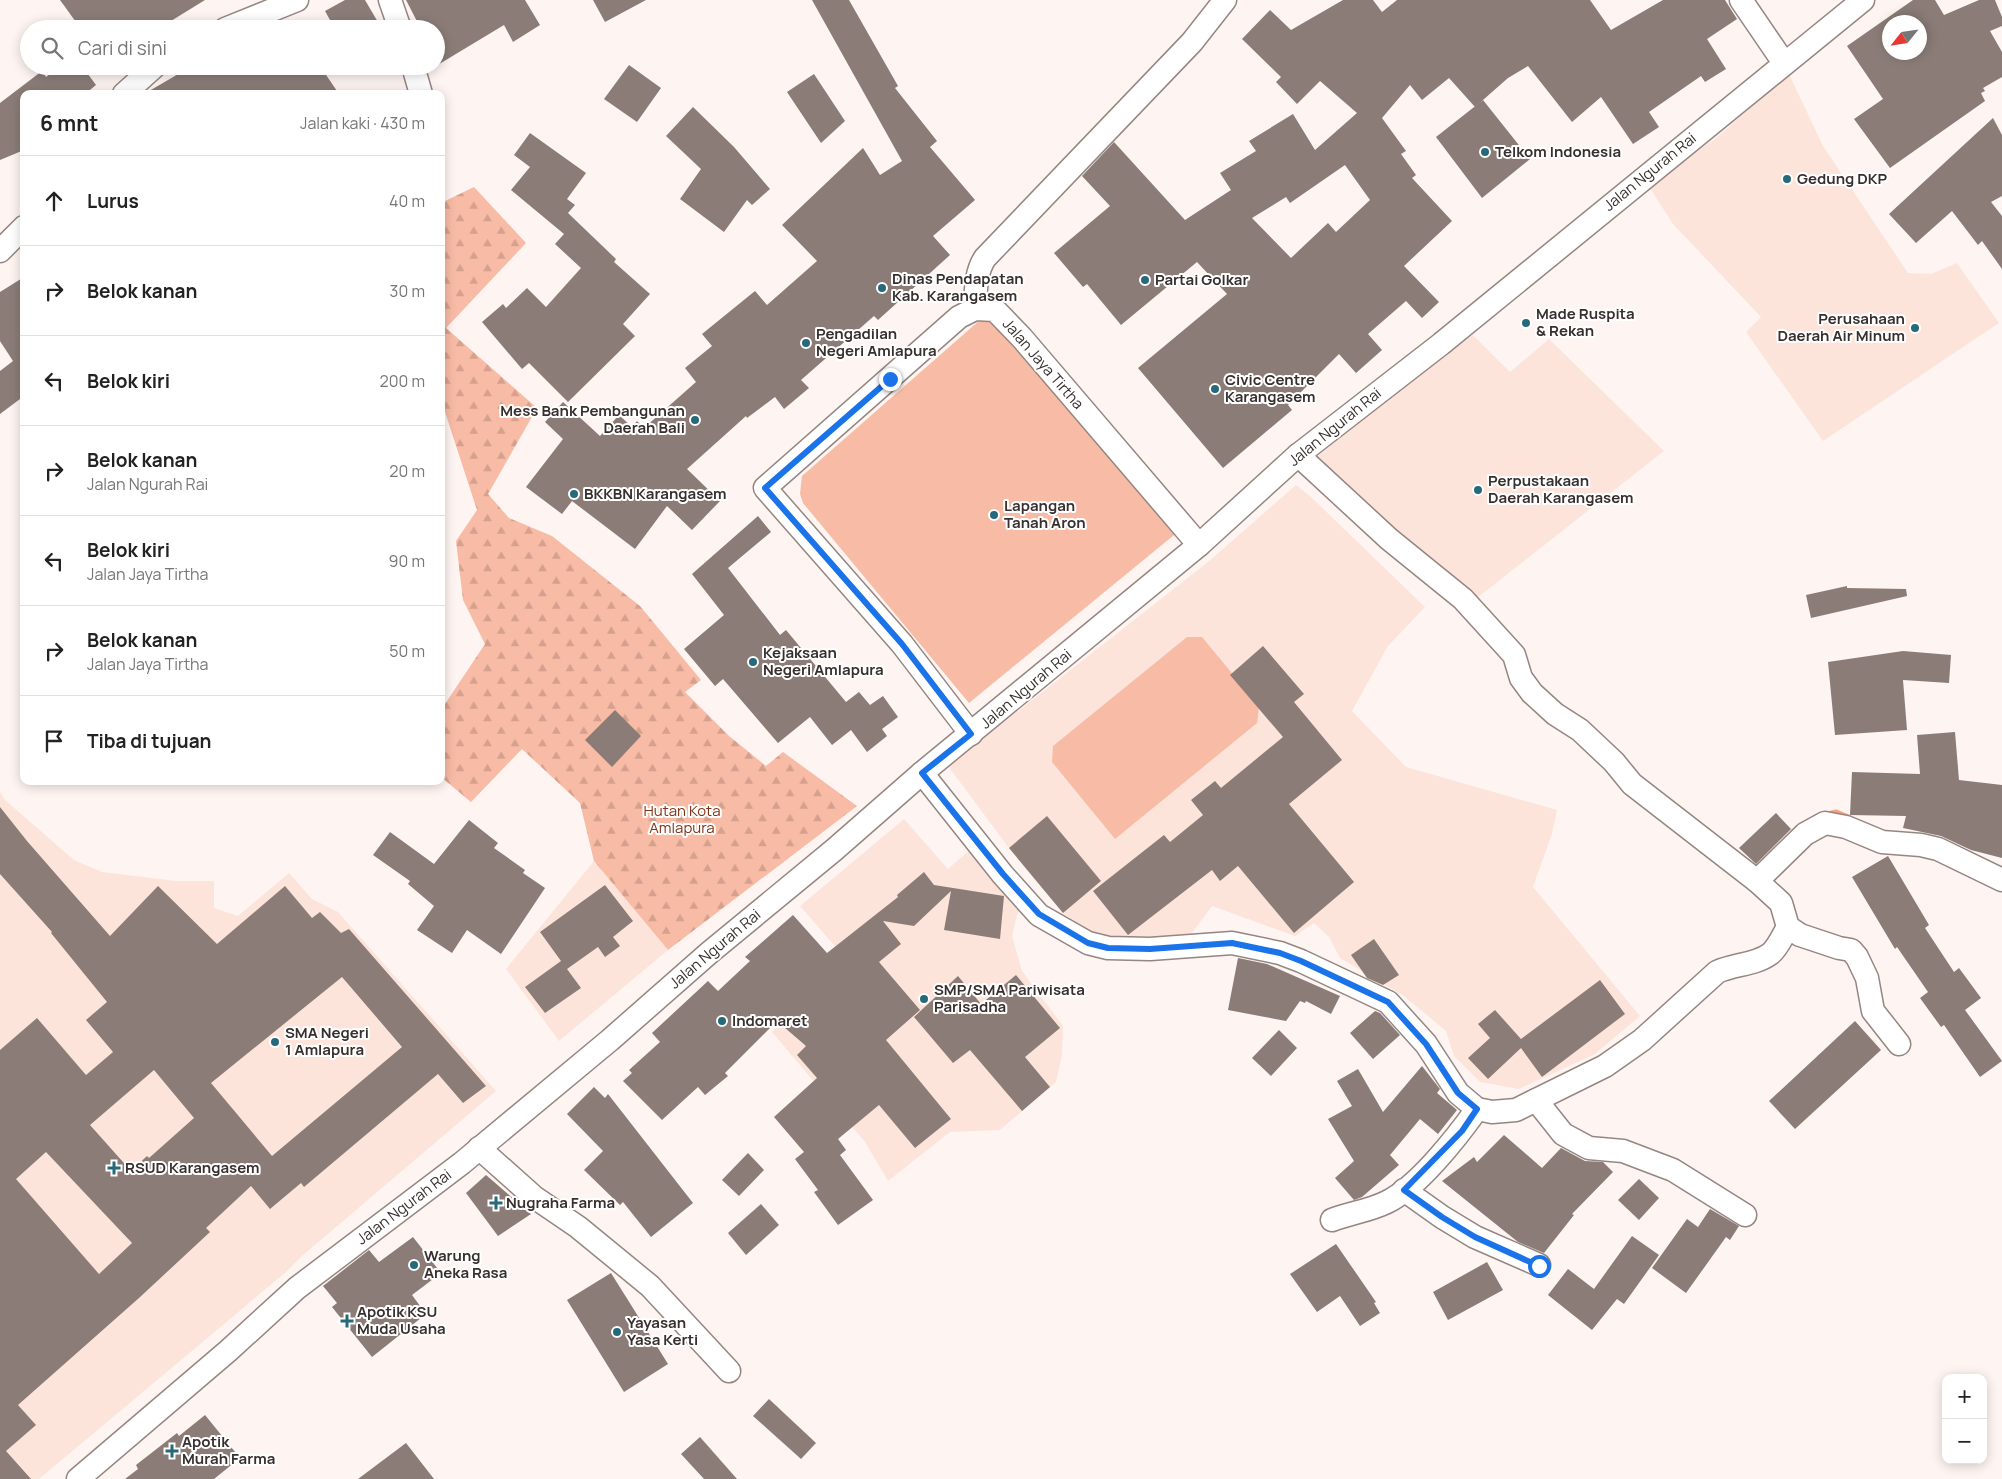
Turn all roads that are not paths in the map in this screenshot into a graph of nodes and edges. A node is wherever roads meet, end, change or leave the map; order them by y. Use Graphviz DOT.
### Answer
graph roads {
  1 [pos="297,0"];
  2 [pos="390,0"];
  3 [pos="1225,0"];
  4 [pos="1741,0"];
  5 [pos="1863,0"];
  6 [pos="247,20"];
  7 [pos="397,20"];
  8 [pos="1784,63"];
  9 [pos="145,75"];
  10 [pos="416,75"];
  11 [pos="128,90"];
  12 [pos="420,90"];
  13 [pos="20,231"];
  14 [pos="0,251"];
  15 [pos="975,309"];
  16 [pos="1298,455"];
  17 [pos="1199,545"];
  18 [pos="971,734"];
  19 [pos="922,773"];
  20 [pos="2002,880"];
  21 [pos="1757,881"];
  22 [pos="1788,927"];
  23 [pos="1899,1044"];
  24 [pos="1536,1100"];
  25 [pos="1477,1109"];
  26 [pos="479,1148"];
  27 [pos="1404,1190"];
  28 [pos="1745,1215"];
  29 [pos="1332,1220"];
  30 [pos="1539,1266"];
  31 [pos="729,1371"];
  32 [pos="78,1479"];
  1 -- 6 [label="street"];
  2 -- 7 [label="street"];
  3 -- 15 [label="street"];
  4 -- 8 [label="street"];
  5 -- 8 [label="street, Jalan Ngurah Rai"];
  8 -- 16 [label="street, Jalan Ngurah Rai"];
  9 -- 11 [label="street"];
  10 -- 12 [label="street"];
  13 -- 14 [label="street"];
  15 -- 17 [label="street, Jalan Jaya Tirtha"];
  15 -- 18 [label="street"];
  16 -- 17 [label="street, Jalan Ngurah Rai"];
  16 -- 21 [label="street"];
  17 -- 18 [label="street, Jalan Ngurah Rai"];
  18 -- 19 [label="street, Jalan Ngurah Rai"];
  19 -- 25 [label="street"];
  19 -- 26 [label="street, Jalan Ngurah Rai"];
  20 -- 21 [label="street"];
  21 -- 22 [label="street"];
  22 -- 23 [label="street"];
  22 -- 24 [label="street"];
  24 -- 25 [label="street"];
  24 -- 28 [label="street"];
  25 -- 27 [label="street"];
  26 -- 31 [label="street"];
  26 -- 32 [label="street, Jalan Ngurah Rai"];
  27 -- 29 [label="street"];
  27 -- 30 [label="street"];
}
